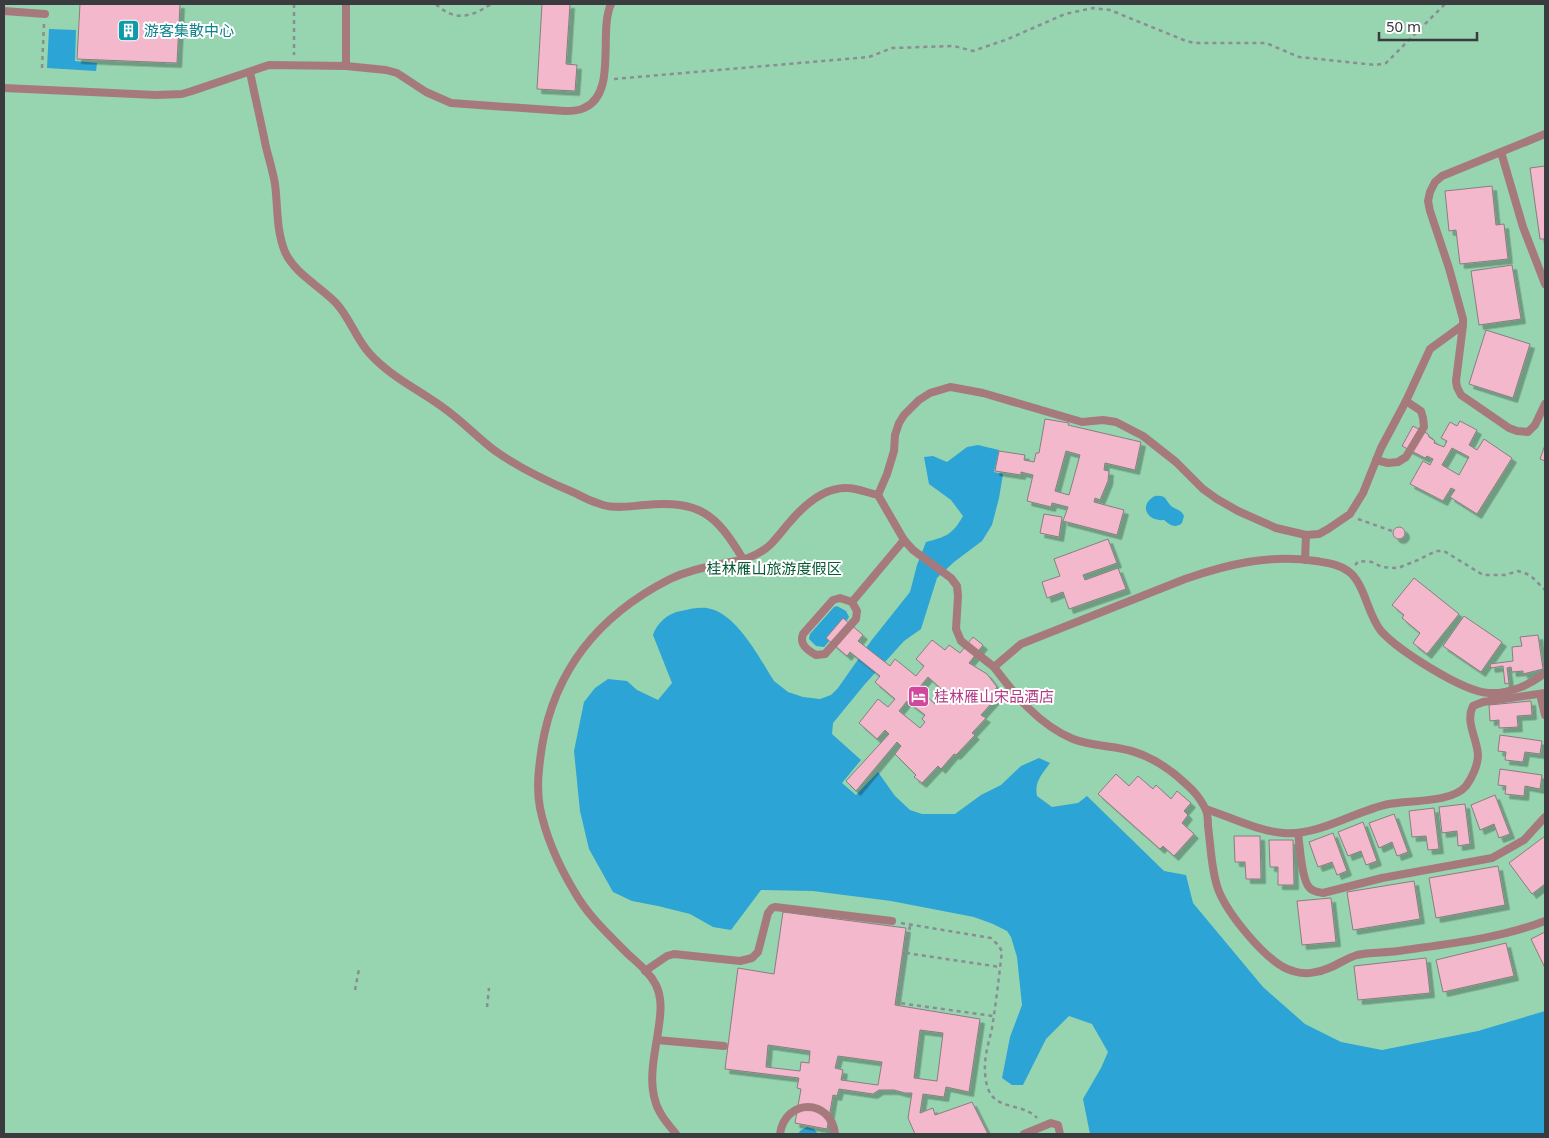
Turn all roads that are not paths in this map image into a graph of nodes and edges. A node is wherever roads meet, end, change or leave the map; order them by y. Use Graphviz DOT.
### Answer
graph roads {
  1 [pos="346,4"];
  2 [pos="610,4"];
  3 [pos="4,11"];
  4 [pos="45,14"];
  5 [pos="346,66"];
  6 [pos="250,72"];
  7 [pos="4,88"];
  8 [pos="1545,134"];
  9 [pos="1501,152"];
  10 [pos="1545,284"];
  11 [pos="1463,325"];
  12 [pos="1406,401"];
  13 [pos="1545,404"];
  14 [pos="1376,460"];
  15 [pos="878,495"];
  16 [pos="1306,535"];
  17 [pos="904,540"];
  18 [pos="743,559"];
  19 [pos="1305,560"];
  20 [pos="852,602"];
  21 [pos="994,667"];
  22 [pos="1545,673"];
  23 [pos="1543,693"];
  24 [pos="1545,715"];
  25 [pos="1206,809"];
  26 [pos="1545,816"];
  27 [pos="1298,833"];
  28 [pos="892,921"];
  29 [pos="1545,921"];
  30 [pos="645,971"];
  31 [pos="657,1040"];
  32 [pos="724,1046"];
  33 [pos="676,1134"];
  34 [pos="780,1134"];
  35 [pos="835,1134"];
  36 [pos="1024,1134"];
  37 [pos="1060,1134"];
  1 -- 5 [label="lane"];
  2 -- 5 [label="lane"];
  3 -- 4 [label="lane"];
  5 -- 6 [label="lane"];
  6 -- 7 [label="lane"];
  6 -- 18 [label="lane"];
  8 -- 9 [label="lane"];
  9 -- 10 [label="lane"];
  9 -- 11 [label="lane"];
  11 -- 12 [label="lane"];
  11 -- 13 [label="lane"];
  12 -- 14 [label="lane"];
  12 -- 14 [label="lane"];
  14 -- 16 [label="lane"];
  15 -- 16 [label="lane"];
  15 -- 17 [label="lane"];
  15 -- 18 [label="lane"];
  16 -- 19 [label="lane"];
  17 -- 20 [label="lane"];
  17 -- 21 [label="lane"];
  18 -- 30 [label="lane"];
  19 -- 21 [label="lane"];
  19 -- 22 [label="lane"];
  20 -- 20 [label="lane"];
  21 -- 25 [label="lane"];
  23 -- 24 [label="lane"];
  23 -- 27 [label="lane"];
  25 -- 27 [label="lane"];
  25 -- 29 [label="lane"];
  26 -- 27 [label="lane"];
  28 -- 30 [label="lane"];
  30 -- 31 [label="lane"];
  31 -- 32 [label="lane"];
  31 -- 33 [label="lane"];
  34 -- 35 [label="lane"];
  36 -- 37 [label="lane"];
}
